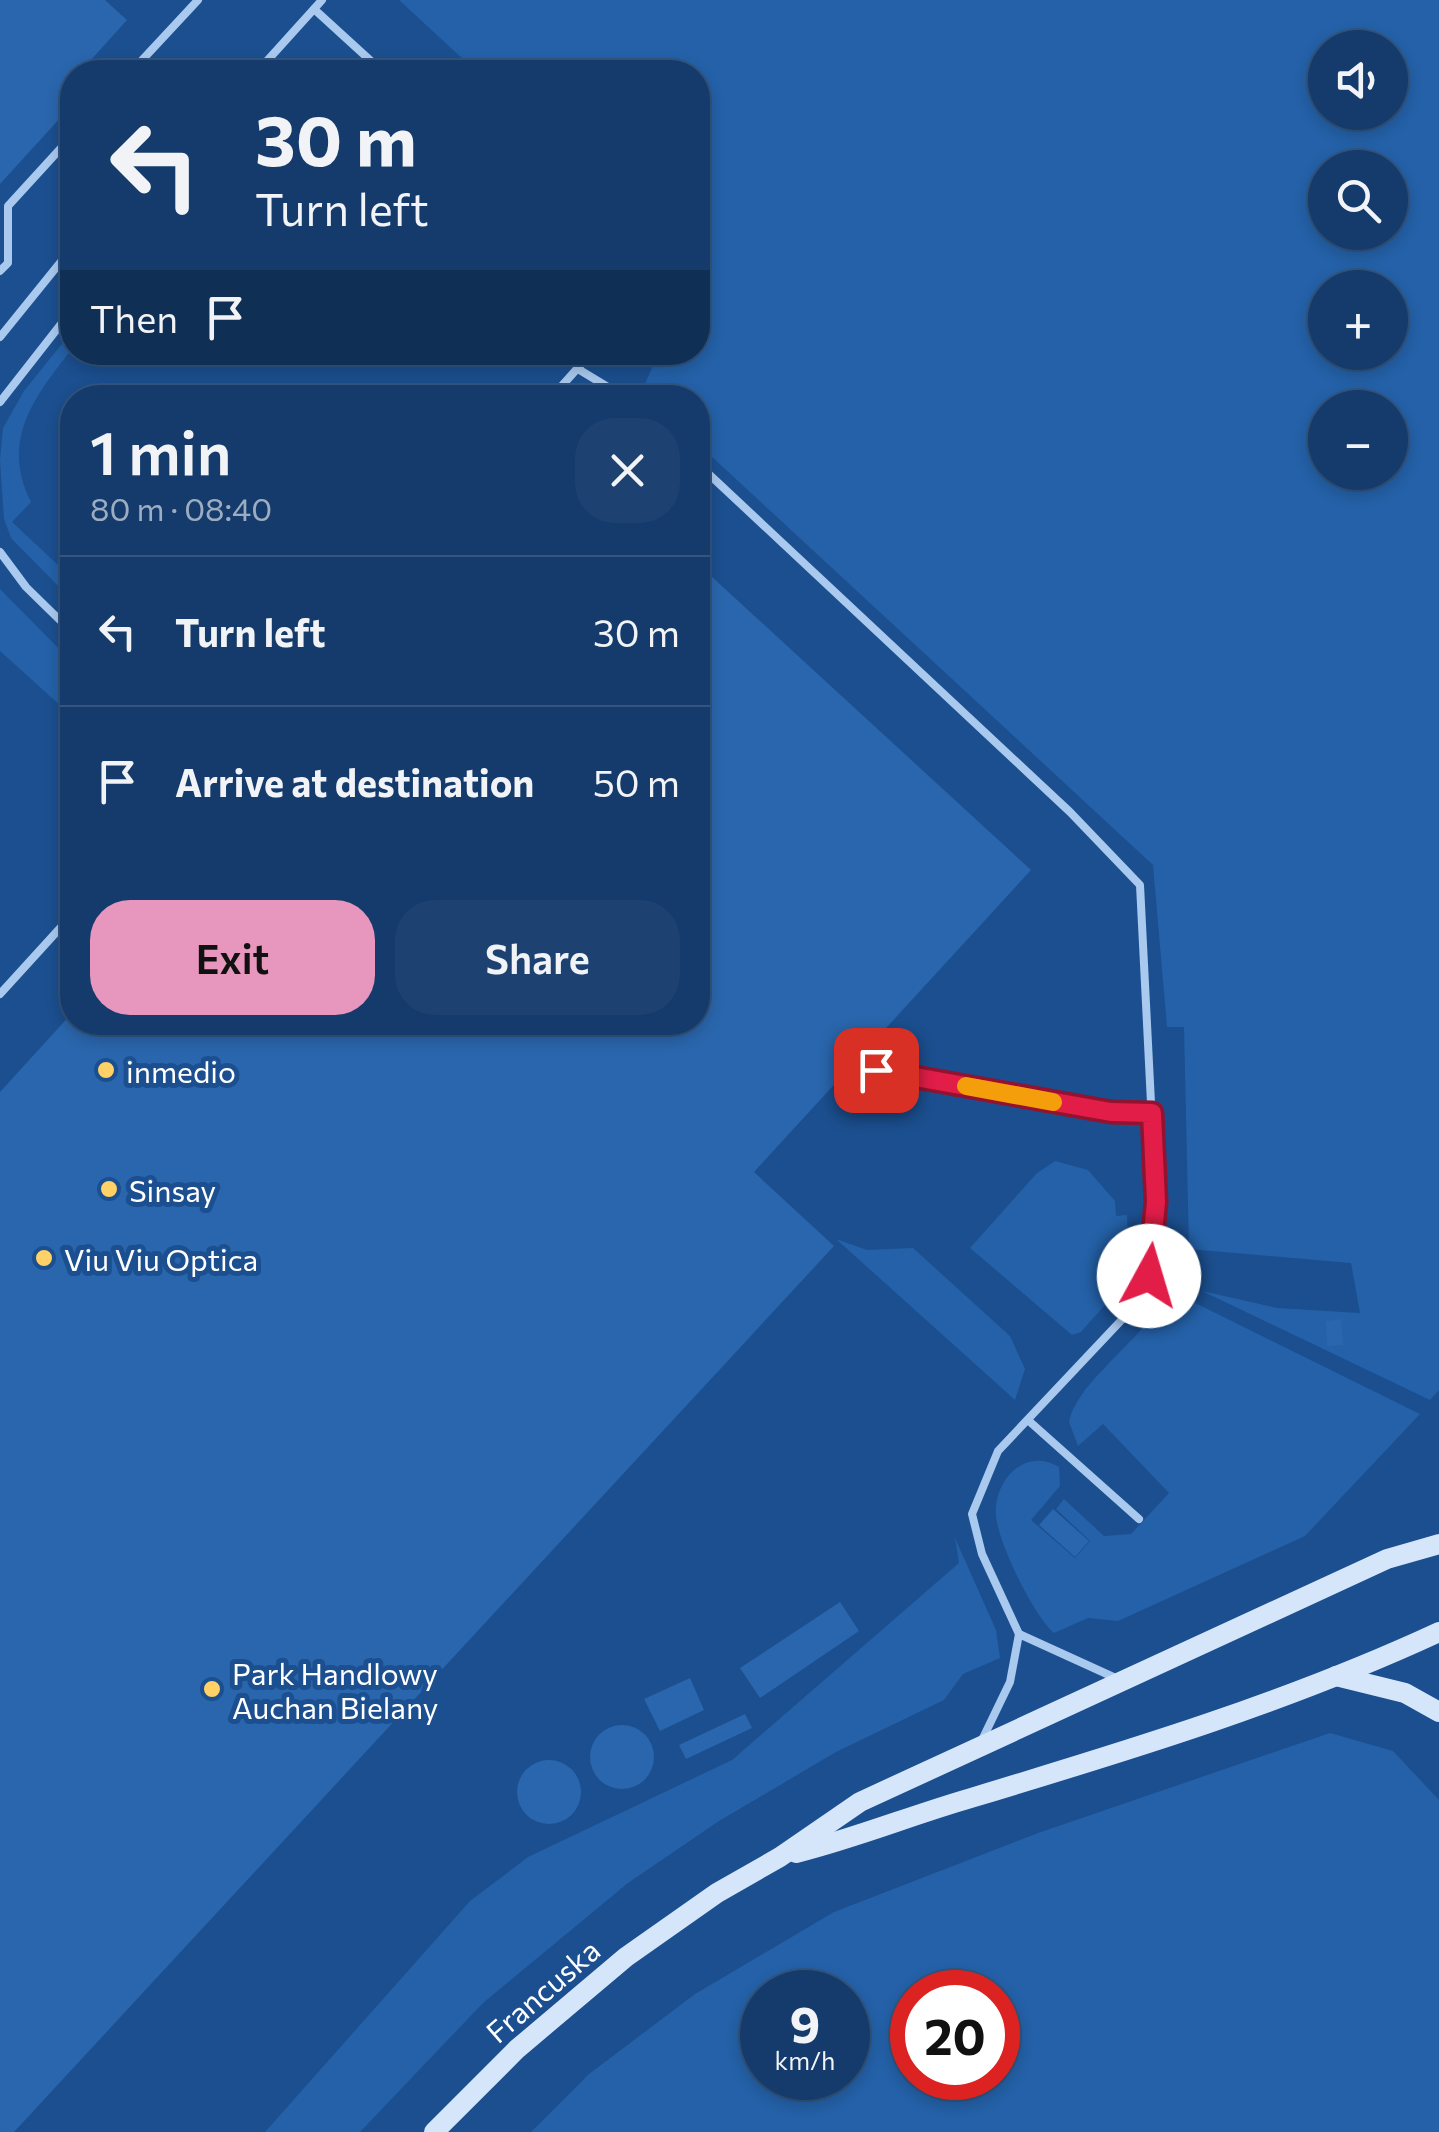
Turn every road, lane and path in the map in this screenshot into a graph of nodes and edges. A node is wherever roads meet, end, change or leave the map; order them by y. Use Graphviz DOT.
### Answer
graph roads {
  1 [pos="198,0"];
  2 [pos="322,0"];
  3 [pos="314,9"];
  4 [pos="142,60"];
  5 [pos="268,60"];
  6 [pos="371,60"];
  7 [pos="60,149"];
  8 [pos="60,263"];
  9 [pos="0,272"];
  10 [pos="60,325"];
  11 [pos="0,337"];
  12 [pos="581,365"];
  13 [pos="578,369"];
  14 [pos="563,385"];
  15 [pos="604,385"];
  16 [pos="0,402"];
  17 [pos="710,475"];
  18 [pos="0,552"];
  19 [pos="60,620"];
  20 [pos="60,928"];
  21 [pos="0,994"];
  22 [pos="876,1070"];
  23 [pos="1152,1113"];
  24 [pos="1029,1421"];
  25 [pos="1139,1518"];
  26 [pos="1439,1544"];
  27 [pos="1439,1632"];
  28 [pos="1019,1634"];
  29 [pos="1336,1676"];
  30 [pos="1121,1680"];
  31 [pos="1439,1712"];
  32 [pos="980,1744"];
  33 [pos="780,1857"];
  34 [pos="434,2132"];
  1 -- 4 [label="lane"];
  2 -- 3 [label="lane"];
  3 -- 5 [label="lane"];
  3 -- 6 [label="lane"];
  7 -- 9 [label="lane"];
  8 -- 11 [label="lane"];
  10 -- 16 [label="lane"];
  12 -- 13 [label="lane"];
  13 -- 14 [label="lane"];
  13 -- 15 [label="lane"];
  17 -- 23 [label="lane"];
  18 -- 19 [label="lane"];
  20 -- 21 [label="lane"];
  22 -- 23 [label="lane"];
  23 -- 24 [label="lane"];
  24 -- 25 [label="lane"];
  24 -- 28 [label="lane"];
  26 -- 30 [label="main road"];
  27 -- 29 [label="main road"];
  28 -- 30 [label="lane"];
  28 -- 32 [label="lane"];
  29 -- 31 [label="main road"];
  29 -- 33 [label="main road"];
  30 -- 32 [label="main road"];
  32 -- 33 [label="main road"];
  33 -- 34 [label="main road, Francuska"];
}
